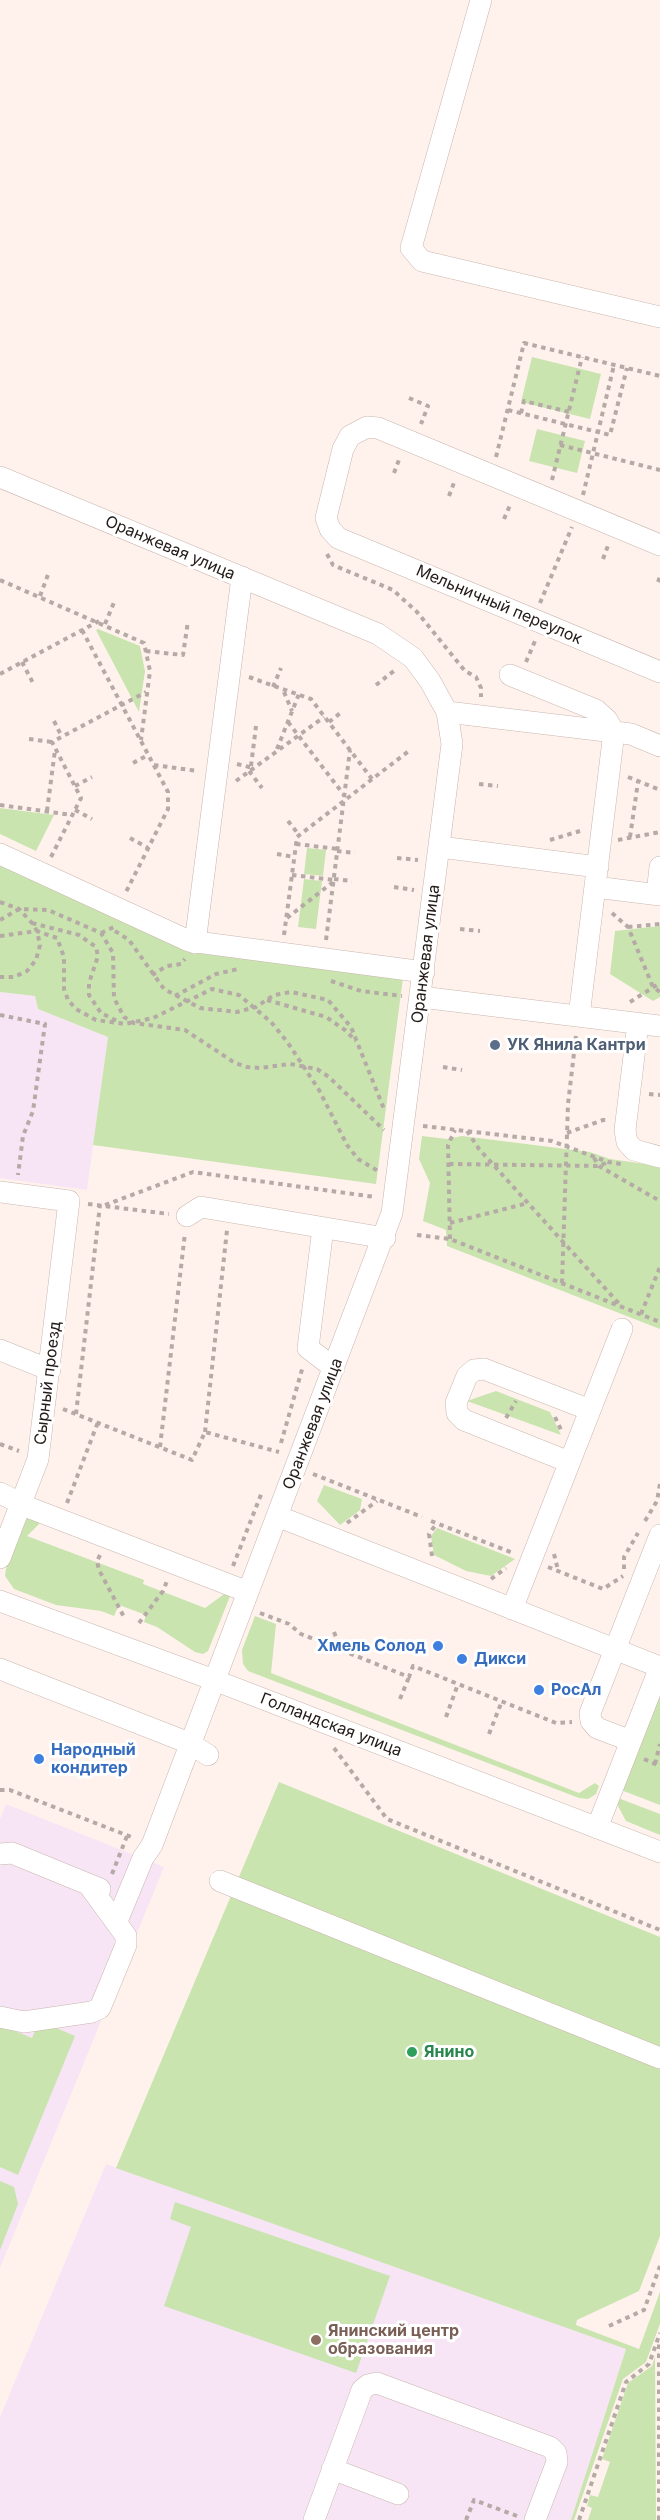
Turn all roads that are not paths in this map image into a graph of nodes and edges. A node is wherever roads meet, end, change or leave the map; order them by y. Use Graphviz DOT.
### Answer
graph roads {
  1 [pos="481,0"];
  2 [pos="660,317"];
  3 [pos="0,477"];
  4 [pos="660,545"];
  5 [pos="242,577"];
  6 [pos="660,672"];
  7 [pos="510,675"];
  8 [pos="447,712"];
  9 [pos="614,732"];
  10 [pos="660,746"];
  11 [pos="440,847"];
  12 [pos="0,854"];
  13 [pos="660,867"];
  14 [pos="595,884"];
  15 [pos="658,894"];
  16 [pos="194,947"];
  17 [pos="424,972"];
  18 [pos="413,996"];
  19 [pos="579,1016"];
  20 [pos="638,1023"];
  21 [pos="660,1026"];
  22 [pos="660,1157"];
  23 [pos="0,1192"];
  24 [pos="187,1216"];
  25 [pos="322,1228"];
  26 [pos="385,1238"];
  27 [pos="622,1329"];
  28 [pos="0,1350"];
  29 [pos="334,1368"];
  30 [pos="50,1370"];
  31 [pos="590,1410"];
  32 [pos="571,1458"];
  33 [pos="0,1493"];
  34 [pos="22,1503"];
  35 [pos="277,1516"];
  36 [pos="660,1535"];
  37 [pos="0,1558"];
  38 [pos="0,1591"];
  39 [pos="0,1601"];
  40 [pos="251,1601"];
  41 [pos="512,1609"];
  42 [pos="615,1649"];
  43 [pos="660,1667"];
  44 [pos="0,1669"];
  45 [pos="215,1675"];
  46 [pos="631,1741"];
  47 [pos="189,1743"];
  48 [pos="208,1755"];
  49 [pos="599,1823"];
  50 [pos="660,1841"];
  51 [pos="660,1852"];
  52 [pos="0,1854"];
  53 [pos="220,1881"];
  54 [pos="132,1883"];
  55 [pos="97,1887"];
  56 [pos="117,1921"];
  57 [pos="0,2017"];
  58 [pos="660,2058"];
  59 [pos="333,2469"];
  60 [pos="398,2494"];
  61 [pos="314,2520"];
  62 [pos="535,2520"];
  1 -- 2 [label="street"];
  3 -- 5 [label="street, Оранжевая улица"];
  4 -- 6 [label="street, Мельничный переулок"];
  5 -- 8 [label="street, Оранжевая улица"];
  5 -- 16 [label="street"];
  7 -- 9 [label="street"];
  8 -- 9 [label="street"];
  8 -- 11 [label="street, Оранжевая улица"];
  9 -- 10 [label="street"];
  9 -- 14 [label="street"];
  11 -- 14 [label="street"];
  11 -- 17 [label="street, Оранжевая улица"];
  12 -- 16 [label="street"];
  13 -- 15 [label="street"];
  14 -- 15 [label="street"];
  14 -- 19 [label="street"];
  16 -- 17 [label="street"];
  17 -- 18 [label="street, Оранжевая улица"];
  18 -- 19 [label="street"];
  18 -- 26 [label="street, Оранжевая улица"];
  19 -- 20 [label="street"];
  20 -- 21 [label="street"];
  20 -- 22 [label="street"];
  23 -- 30 [label="street, Сырный проезд"];
  24 -- 25 [label="street"];
  25 -- 26 [label="street"];
  25 -- 29 [label="street"];
  26 -- 29 [label="street, Оранжевая улица"];
  27 -- 31 [label="street"];
  28 -- 30 [label="street"];
  29 -- 35 [label="street, Оранжевая улица"];
  30 -- 34 [label="street, Сырный проезд"];
  31 -- 32 [label="street"];
  31 -- 32 [label="street"];
  32 -- 41 [label="street"];
  33 -- 34 [label="street"];
  34 -- 37 [label="street, Сырный проезд"];
  34 -- 40 [label="street"];
  35 -- 40 [label="street, Оранжевая улица"];
  35 -- 41 [label="street"];
  36 -- 42 [label="street"];
  38 -- 45 [label="street, Голландская улица"];
  39 -- 45 [label="street, Голландская улица"];
  40 -- 45 [label="street, Оранжевая улица"];
  41 -- 42 [label="street"];
  42 -- 43 [label="street"];
  42 -- 46 [label="street"];
  43 -- 46 [label="street"];
  44 -- 47 [label="street"];
  45 -- 47 [label="street, Оранжевая улица"];
  45 -- 49 [label="street, Голландская улица"];
  46 -- 49 [label="street"];
  47 -- 48 [label="street"];
  47 -- 54 [label="street, Оранжевая улица"];
  49 -- 50 [label="street, Голландская улица"];
  49 -- 51 [label="street, Голландская улица"];
  52 -- 55 [label="street"];
  53 -- 58 [label="street"];
  54 -- 55 [label="street"];
  54 -- 56 [label="street, Оранжевая улица"];
  55 -- 56 [label="street"];
  56 -- 57 [label="street"];
  59 -- 60 [label="street"];
  59 -- 61 [label="street"];
  59 -- 62 [label="street"];
}
